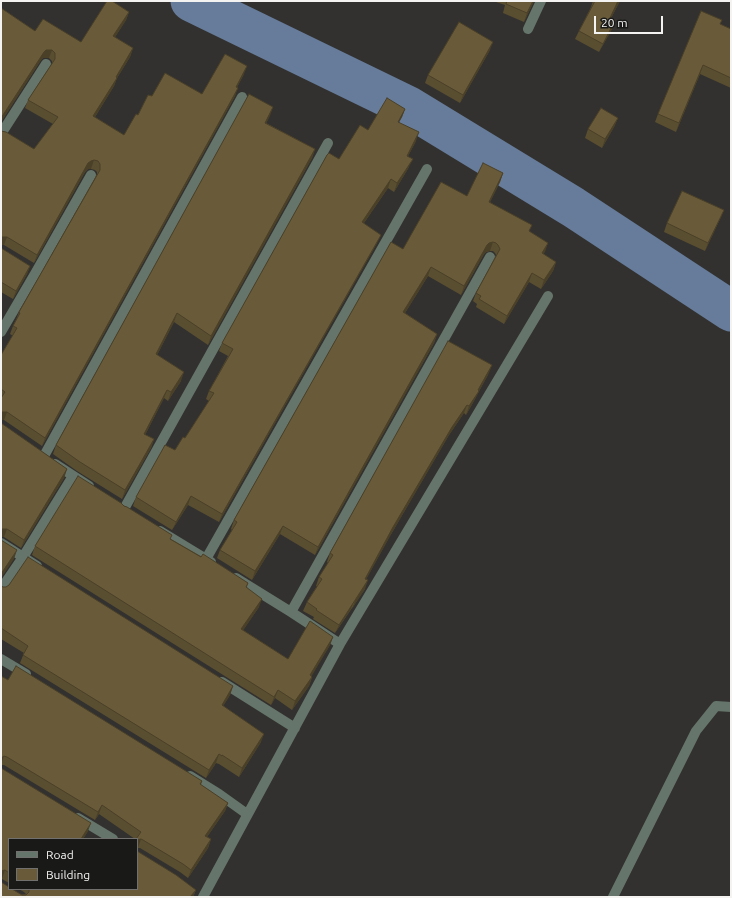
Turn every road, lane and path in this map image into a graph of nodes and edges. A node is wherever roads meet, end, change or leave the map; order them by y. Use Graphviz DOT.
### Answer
graph roads {
  1 [pos="541,1"];
  2 [pos="528,29"];
  3 [pos="46,64"];
  4 [pos="242,97"];
  5 [pos="1,134"];
  6 [pos="328,143"];
  7 [pos="427,169"];
  8 [pos="91,175"];
  9 [pos="490,257"];
  10 [pos="548,296"];
  11 [pos="1,332"];
  12 [pos="73,476"];
  13 [pos="99,493"];
  14 [pos="124,509"];
  15 [pos="149,524"];
  16 [pos="1,543"];
  17 [pos="23,557"];
  18 [pos="206,559"];
  19 [pos="43,569"];
  20 [pos="1,589"];
  21 [pos="291,612"];
  22 [pos="340,644"];
  23 [pos="1,658"];
  24 [pos="215,678"];
  25 [pos="34,679"];
  26 [pos="731,707"];
  27 [pos="295,728"];
  28 [pos="179,770"];
  29 [pos="67,811"];
  30 [pos="247,814"];
  31 [pos="110,838"];
  32 [pos="200,895"];
  33 [pos="614,897"];
  1 -- 2 [label="street"];
  3 -- 5 [label="street"];
  4 -- 12 [label="street"];
  6 -- 14 [label="street"];
  7 -- 18 [label="street"];
  8 -- 11 [label="street"];
  9 -- 21 [label="street"];
  10 -- 22 [label="street"];
  12 -- 13 [label="street"];
  12 -- 17 [label="street"];
  15 -- 18 [label="street"];
  16 -- 17 [label="street"];
  17 -- 19 [label="street"];
  17 -- 20 [label="street"];
  18 -- 21 [label="street"];
  21 -- 22 [label="street"];
  22 -- 27 [label="street"];
  23 -- 25 [label="street"];
  24 -- 27 [label="street"];
  26 -- 33 [label="street"];
  27 -- 30 [label="street"];
  28 -- 30 [label="street"];
  29 -- 31 [label="street"];
  30 -- 32 [label="street"];
}
